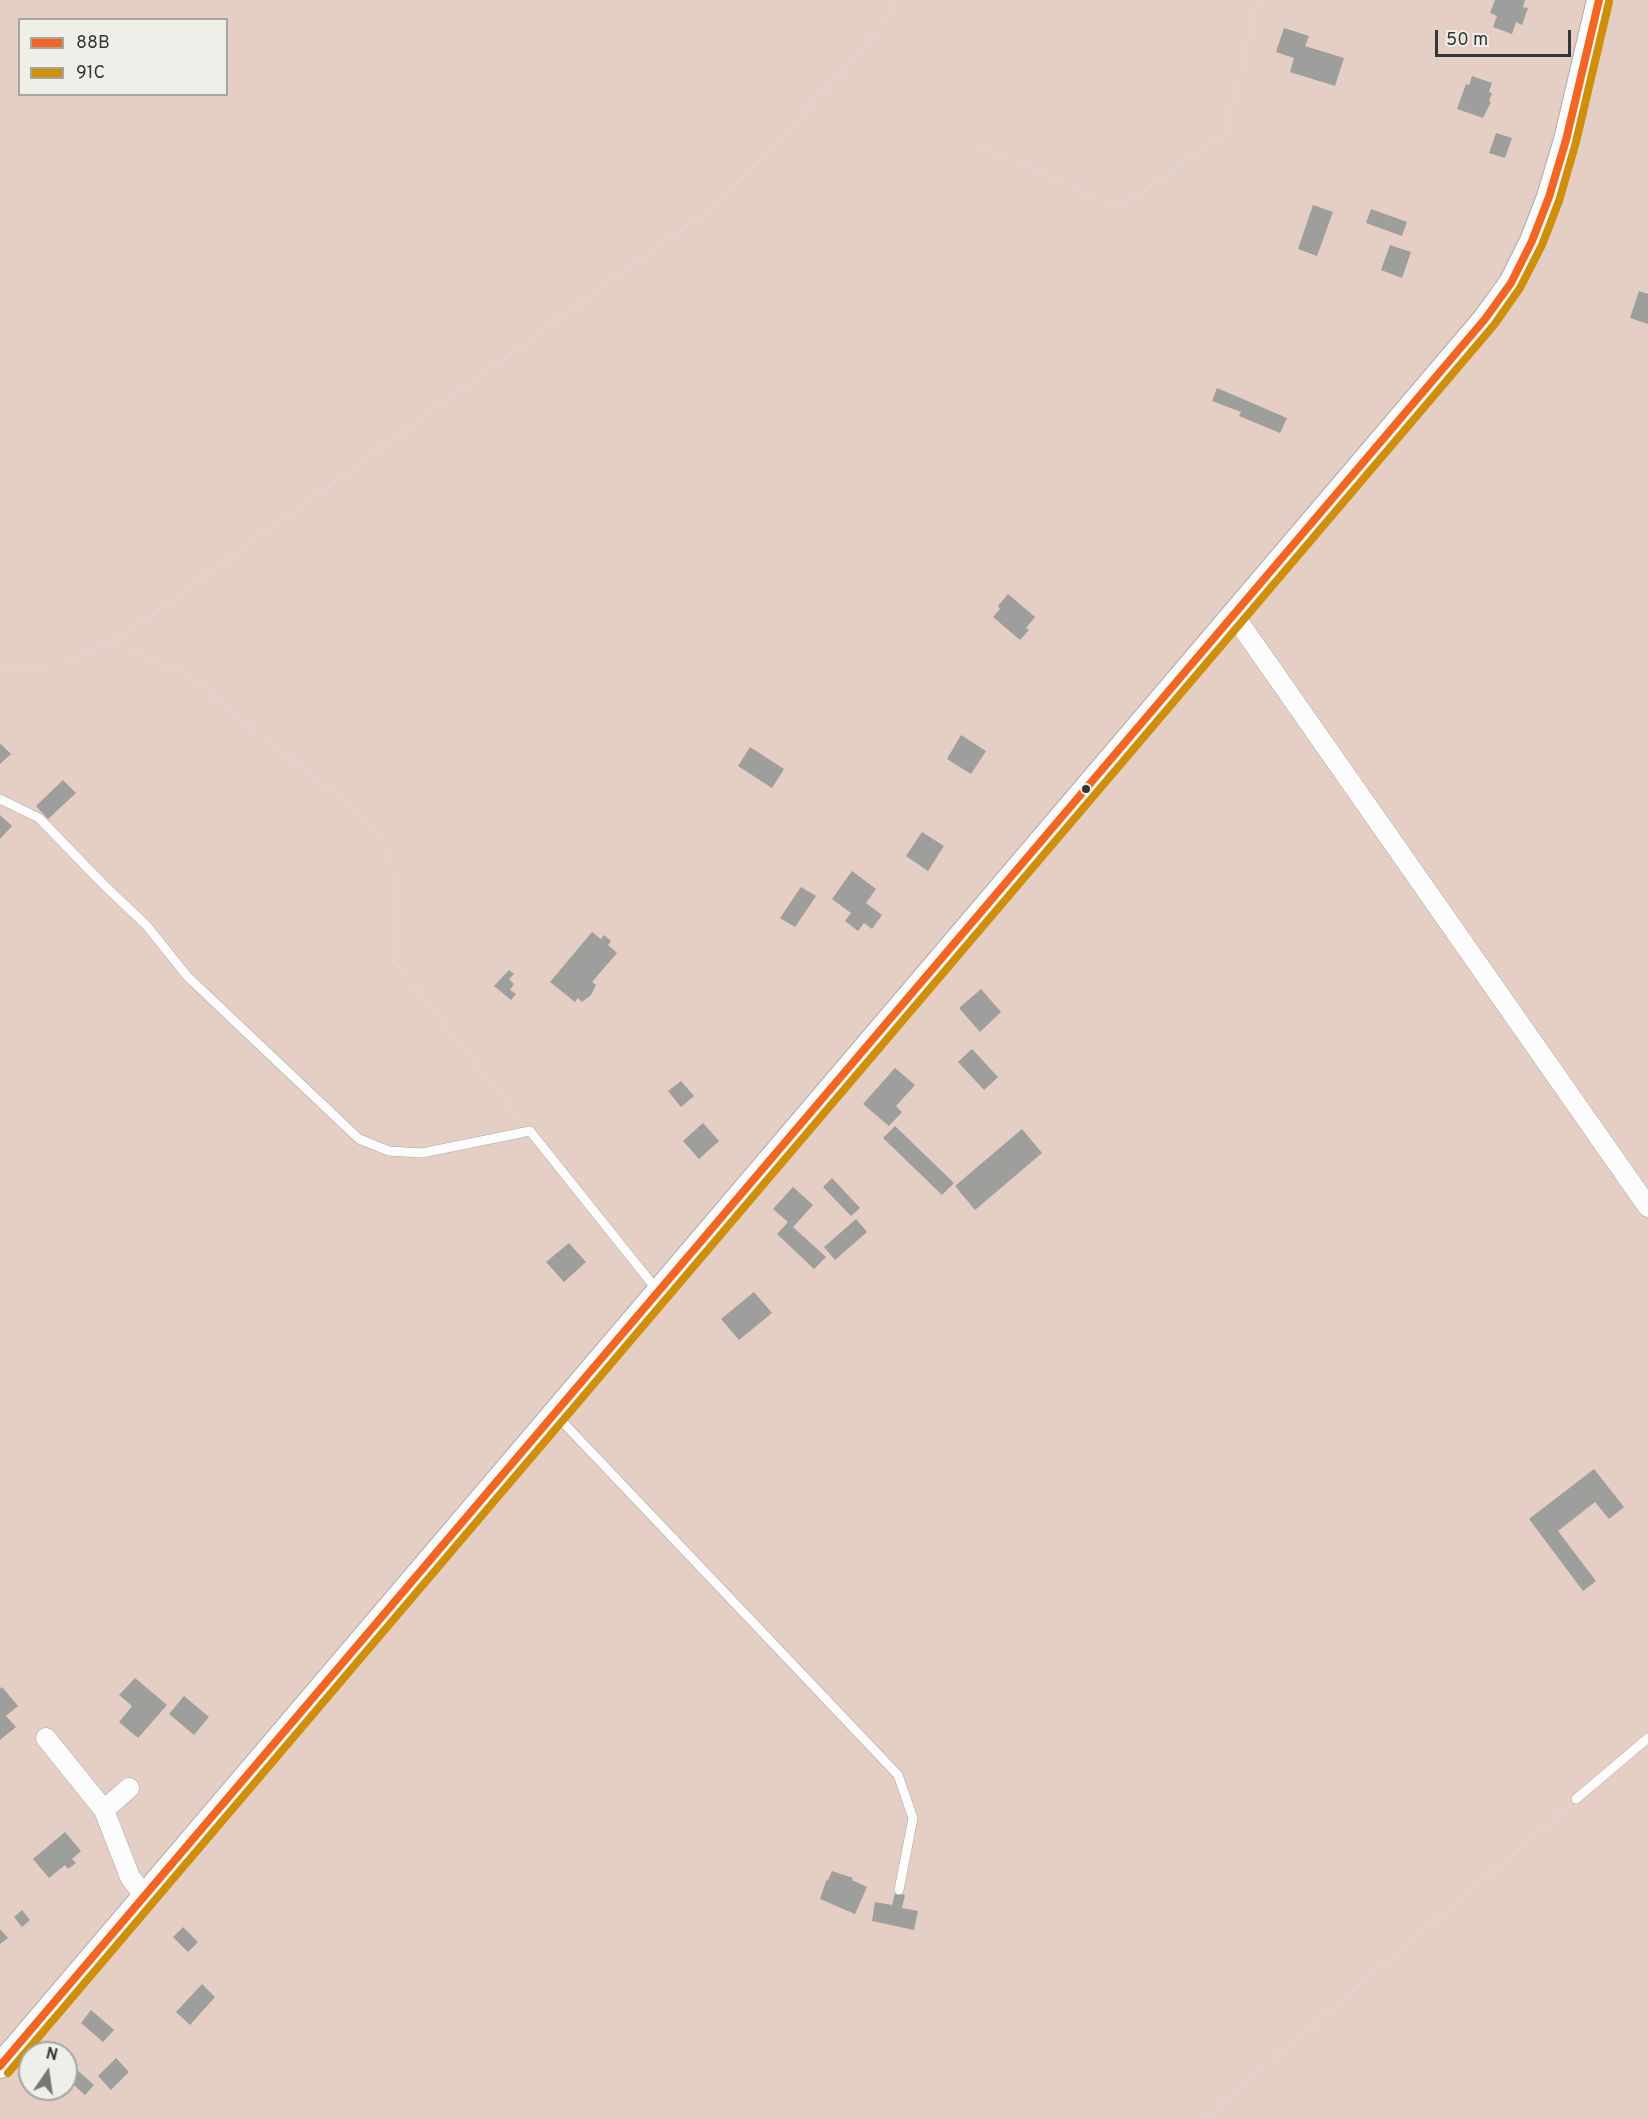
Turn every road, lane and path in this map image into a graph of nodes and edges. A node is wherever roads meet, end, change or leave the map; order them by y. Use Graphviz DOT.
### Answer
graph roads {
  1 [pos="895,0"];
  2 [pos="1258,0"];
  3 [pos="1599,0"];
  4 [pos="976,144"];
  5 [pos="1233,614"];
  6 [pos="108,642"];
  7 [pos="0,669"];
  8 [pos="0,799"];
  9 [pos="530,1131"];
  10 [pos="1648,1207"];
  11 [pos="659,1292"];
  12 [pos="554,1414"];
  13 [pos="46,1738"];
  14 [pos="1648,1738"];
  15 [pos="129,1788"];
  16 [pos="1576,1799"];
  17 [pos="104,1810"];
  18 [pos="899,1890"];
  19 [pos="145,1897"];
  20 [pos="0,2066"];
  21 [pos="1204,2119"];
  1 -- 6 [label="path"];
  2 -- 4 [label="path"];
  3 -- 5 [label="street"];
  5 -- 10 [label="street"];
  5 -- 11 [label="street"];
  6 -- 7 [label="path"];
  6 -- 9 [label="path"];
  8 -- 9 [label="lane"];
  9 -- 11 [label="lane"];
  11 -- 12 [label="street"];
  12 -- 18 [label="lane"];
  12 -- 19 [label="street"];
  13 -- 17 [label="street"];
  14 -- 16 [label="lane"];
  15 -- 17 [label="street"];
  16 -- 21 [label="path"];
  17 -- 19 [label="street"];
  19 -- 20 [label="street"];
}
